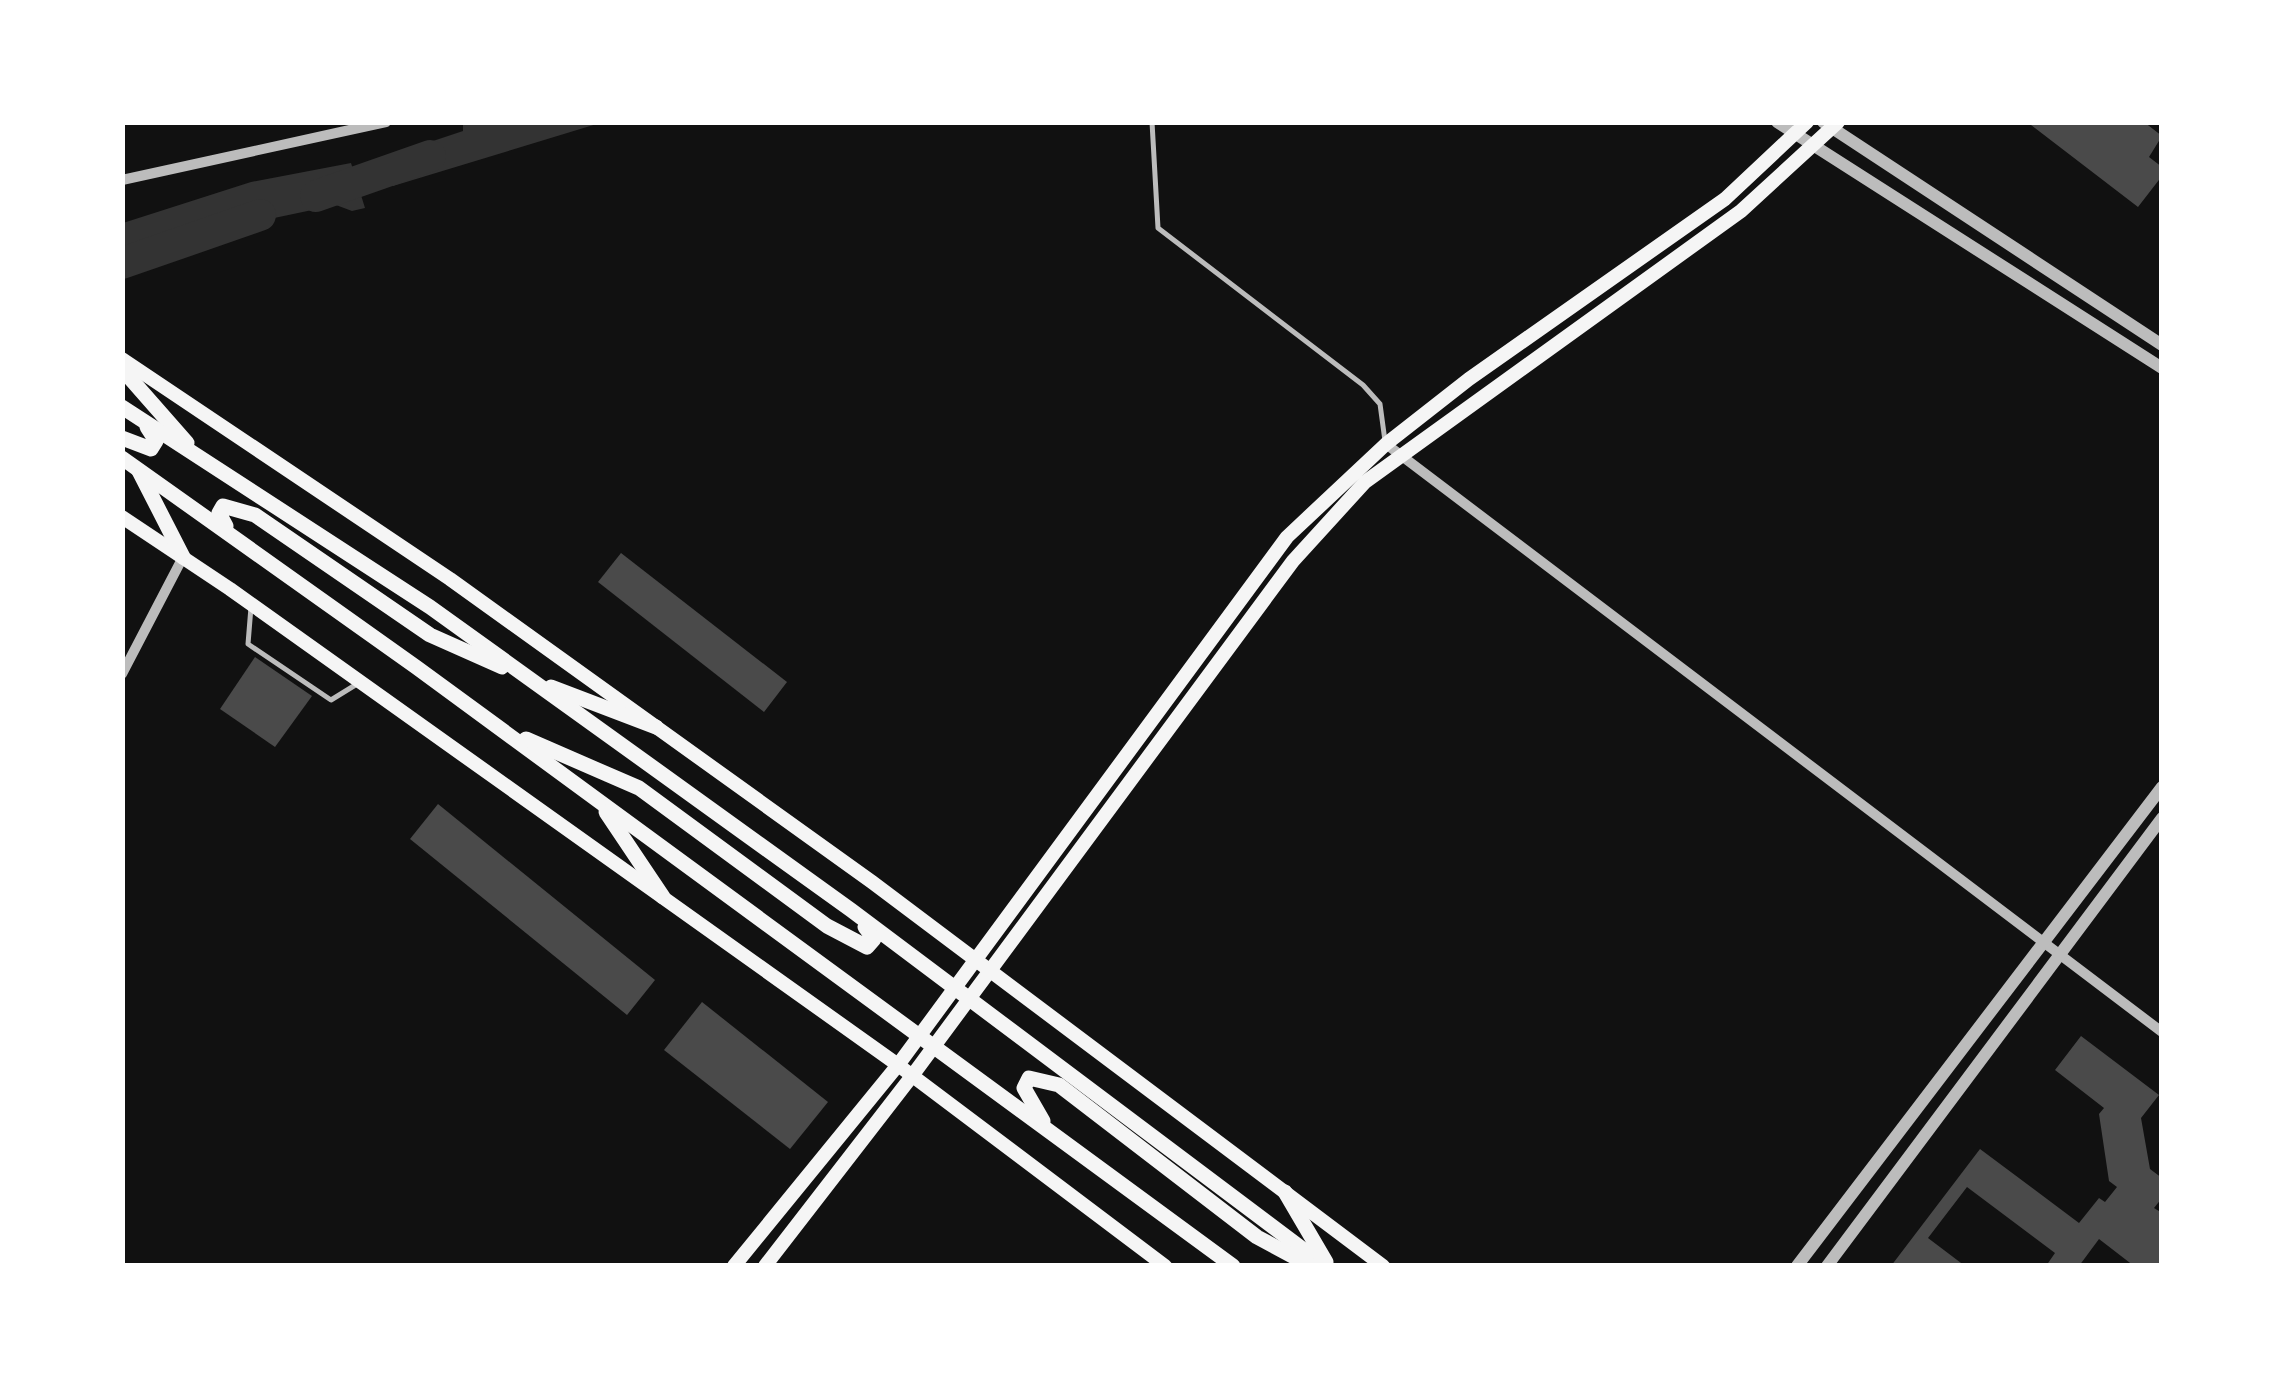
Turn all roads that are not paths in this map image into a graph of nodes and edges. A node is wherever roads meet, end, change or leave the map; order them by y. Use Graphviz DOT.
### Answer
graph roads {
  1 [pos="386,122"];
  2 [pos="1152,122"];
  3 [pos="1778,122"];
  4 [pos="1831,125"];
  5 [pos="1801,128"];
  6 [pos="1814,146"];
  7 [pos="122,180"];
  8 [pos="2162,346"];
  9 [pos="122,359"];
  10 [pos="2162,368"];
  11 [pos="122,369"];
  12 [pos="122,407"];
  13 [pos="143,420"];
  14 [pos="122,438"];
  15 [pos="1386,444"];
  16 [pos="1401,456"];
  17 [pos="199,457"];
  18 [pos="122,458"];
  19 [pos="137,468"];
  20 [pos="122,518"];
  21 [pos="231,534"];
  22 [pos="183,557"];
  23 [pos="251,604"];
  24 [pos="122,674"];
  25 [pos="530,679"];
  26 [pos="361,682"];
  27 [pos="656,727"];
  28 [pos="499,728"];
  29 [pos="2162,787"];
  30 [pos="598,800"];
  31 [pos="2162,818"];
  32 [pos="663,897"];
  33 [pos="851,910"];
  34 [pos="2044,942"];
  35 [pos="2058,953"];
  36 [pos="974,958"];
  37 [pos="988,969"];
  38 [pos="954,987"];
  39 [pos="968,998"];
  40 [pos="2162,1032"];
  41 [pos="927,1040"];
  42 [pos="898,1065"];
  43 [pos="912,1076"];
  44 [pos="1048,1130"];
  45 [pos="1285,1192"];
  46 [pos="734,1266"];
  47 [pos="765,1266"];
  48 [pos="1165,1266"];
  49 [pos="1233,1266"];
  50 [pos="1311,1266"];
  51 [pos="1327,1266"];
  52 [pos="1383,1266"];
  53 [pos="1797,1266"];
  54 [pos="1826,1266"];
  1 -- 7 [label="street"];
  2 -- 15 [label="lane"];
  3 -- 5 [label="street"];
  4 -- 6 [label="main road"];
  4 -- 8 [label="street"];
  5 -- 6 [label="street"];
  5 -- 15 [label="main road"];
  6 -- 10 [label="street"];
  6 -- 16 [label="main road"];
  9 -- 27 [label="main road"];
  11 -- 17 [label="main road"];
  12 -- 13 [label="main road"];
  13 -- 14 [label="main road"];
  13 -- 17 [label="main road"];
  15 -- 16 [label="street"];
  15 -- 36 [label="main road"];
  16 -- 34 [label="street"];
  16 -- 37 [label="main road"];
  17 -- 25 [label="main road"];
  18 -- 19 [label="main road"];
  19 -- 21 [label="main road"];
  19 -- 22 [label="main road"];
  20 -- 22 [label="main road"];
  21 -- 25 [label="main road"];
  21 -- 28 [label="main road"];
  22 -- 23 [label="main road"];
  22 -- 24 [label="street"];
  23 -- 26 [label="main road"];
  23 -- 26 [label="lane"];
  25 -- 27 [label="main road"];
  25 -- 33 [label="main road"];
  26 -- 32 [label="main road"];
  27 -- 36 [label="main road"];
  28 -- 30 [label="main road"];
  28 -- 33 [label="main road"];
  29 -- 34 [label="street"];
  30 -- 32 [label="main road"];
  30 -- 41 [label="main road"];
  31 -- 35 [label="street"];
  32 -- 42 [label="main road"];
  33 -- 38 [label="main road"];
  34 -- 35 [label="street"];
  34 -- 53 [label="street"];
  35 -- 40 [label="street"];
  35 -- 54 [label="street"];
  36 -- 37 [label="main road"];
  36 -- 38 [label="main road"];
  37 -- 39 [label="main road"];
  37 -- 45 [label="main road"];
  38 -- 39 [label="main road"];
  38 -- 41 [label="main road"];
  39 -- 41 [label="main road"];
  39 -- 51 [label="main road"];
  41 -- 42 [label="main road"];
  41 -- 43 [label="main road"];
  41 -- 44 [label="main road"];
  42 -- 43 [label="main road"];
  42 -- 46 [label="main road"];
  43 -- 47 [label="main road"];
  43 -- 48 [label="main road"];
  44 -- 49 [label="main road"];
  44 -- 50 [label="main road"];
  45 -- 51 [label="main road"];
  45 -- 52 [label="main road"];
}
